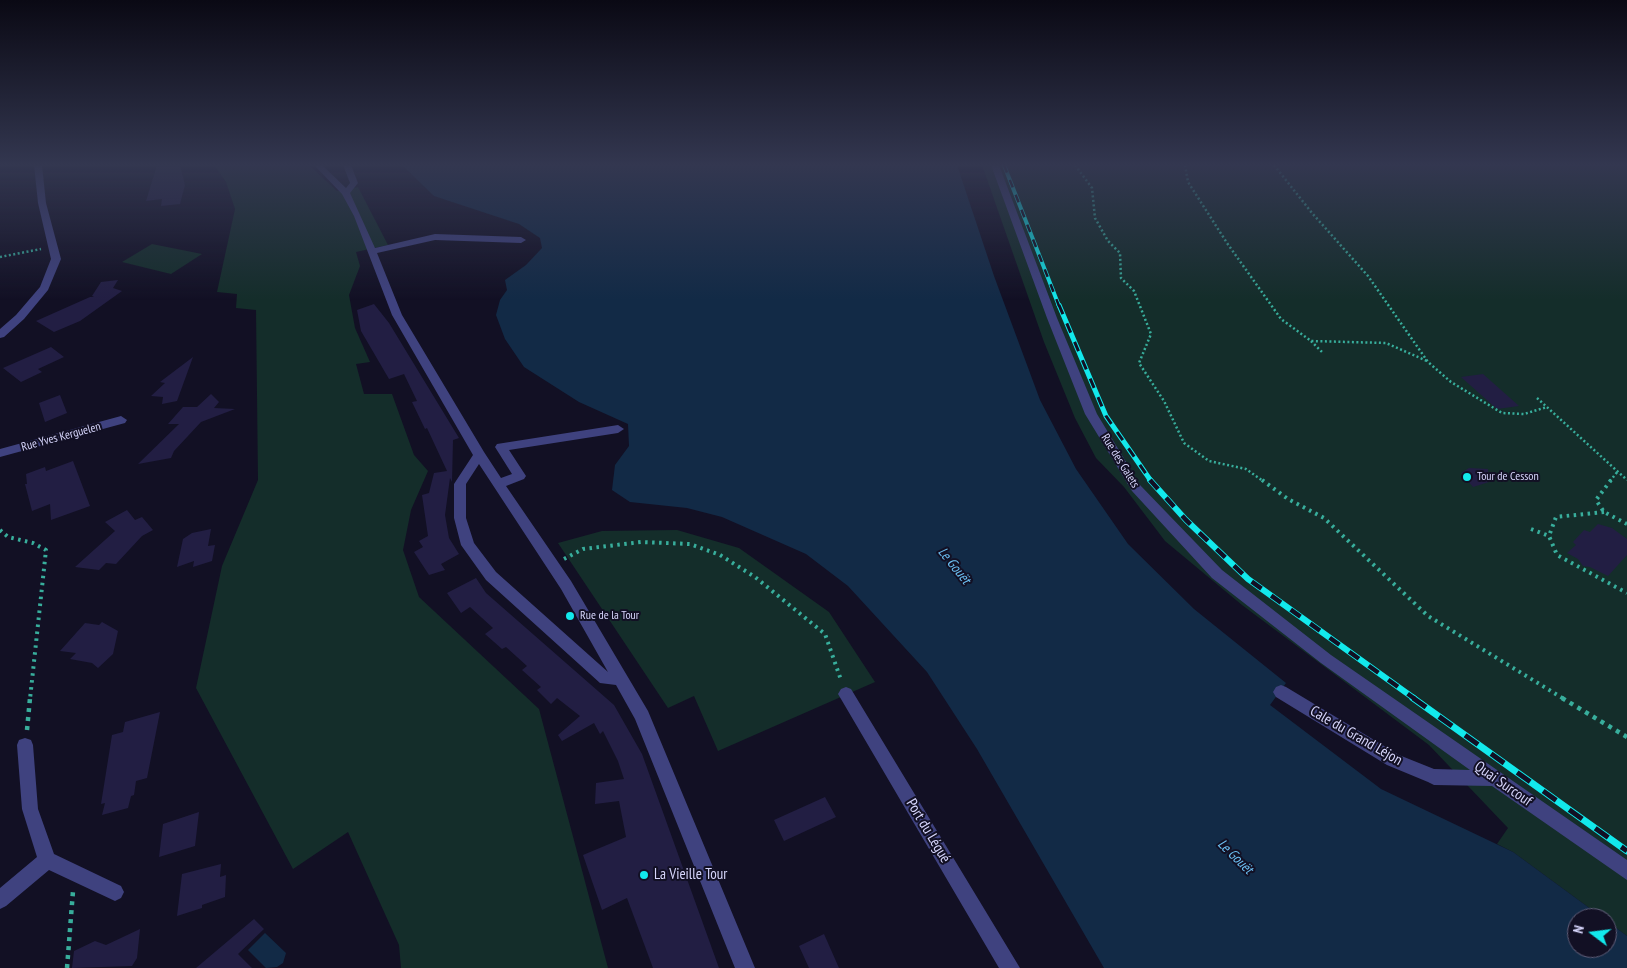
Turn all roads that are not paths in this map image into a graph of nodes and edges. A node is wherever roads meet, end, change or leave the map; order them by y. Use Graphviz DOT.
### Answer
graph roads {
  1 [pos="44,210"];
  2 [pos="355,210"];
  3 [pos="1012,210"];
  4 [pos="521,240"];
  5 [pos="372,252"];
  6 [pos="0,335"];
  7 [pos="121,420"];
  8 [pos="618,429"];
  9 [pos="0,453"];
  10 [pos="479,455"];
  11 [pos="499,484"];
  12 [pos="621,679"];
  13 [pos="1281,692"];
  14 [pos="846,694"];
  15 [pos="1379,696"];
  16 [pos="25,745"];
  17 [pos="1495,778"];
  18 [pos="47,860"];
  19 [pos="1627,871"];
  20 [pos="116,892"];
  21 [pos="0,900"];
  22 [pos="745,968"];
  23 [pos="1010,968"];
  1 -- 6 [label="street"];
  2 -- 5 [label="street"];
  3 -- 15 [label="street, Rue des Galets"];
  4 -- 5 [label="street"];
  5 -- 10 [label="street"];
  7 -- 9 [label="street, Rue Yves Kerguelen"];
  8 -- 11 [label="street"];
  10 -- 11 [label="street"];
  10 -- 12 [label="street"];
  11 -- 12 [label="street"];
  12 -- 22 [label="street"];
  13 -- 17 [label="street, Cale du Grand Léjon"];
  14 -- 23 [label="street, Port du Légué"];
  15 -- 17 [label="street, Quai Surcouf"];
  16 -- 18 [label="street"];
  17 -- 19 [label="street, Quai Surcouf"];
  18 -- 20 [label="street"];
  18 -- 21 [label="street"];
}
